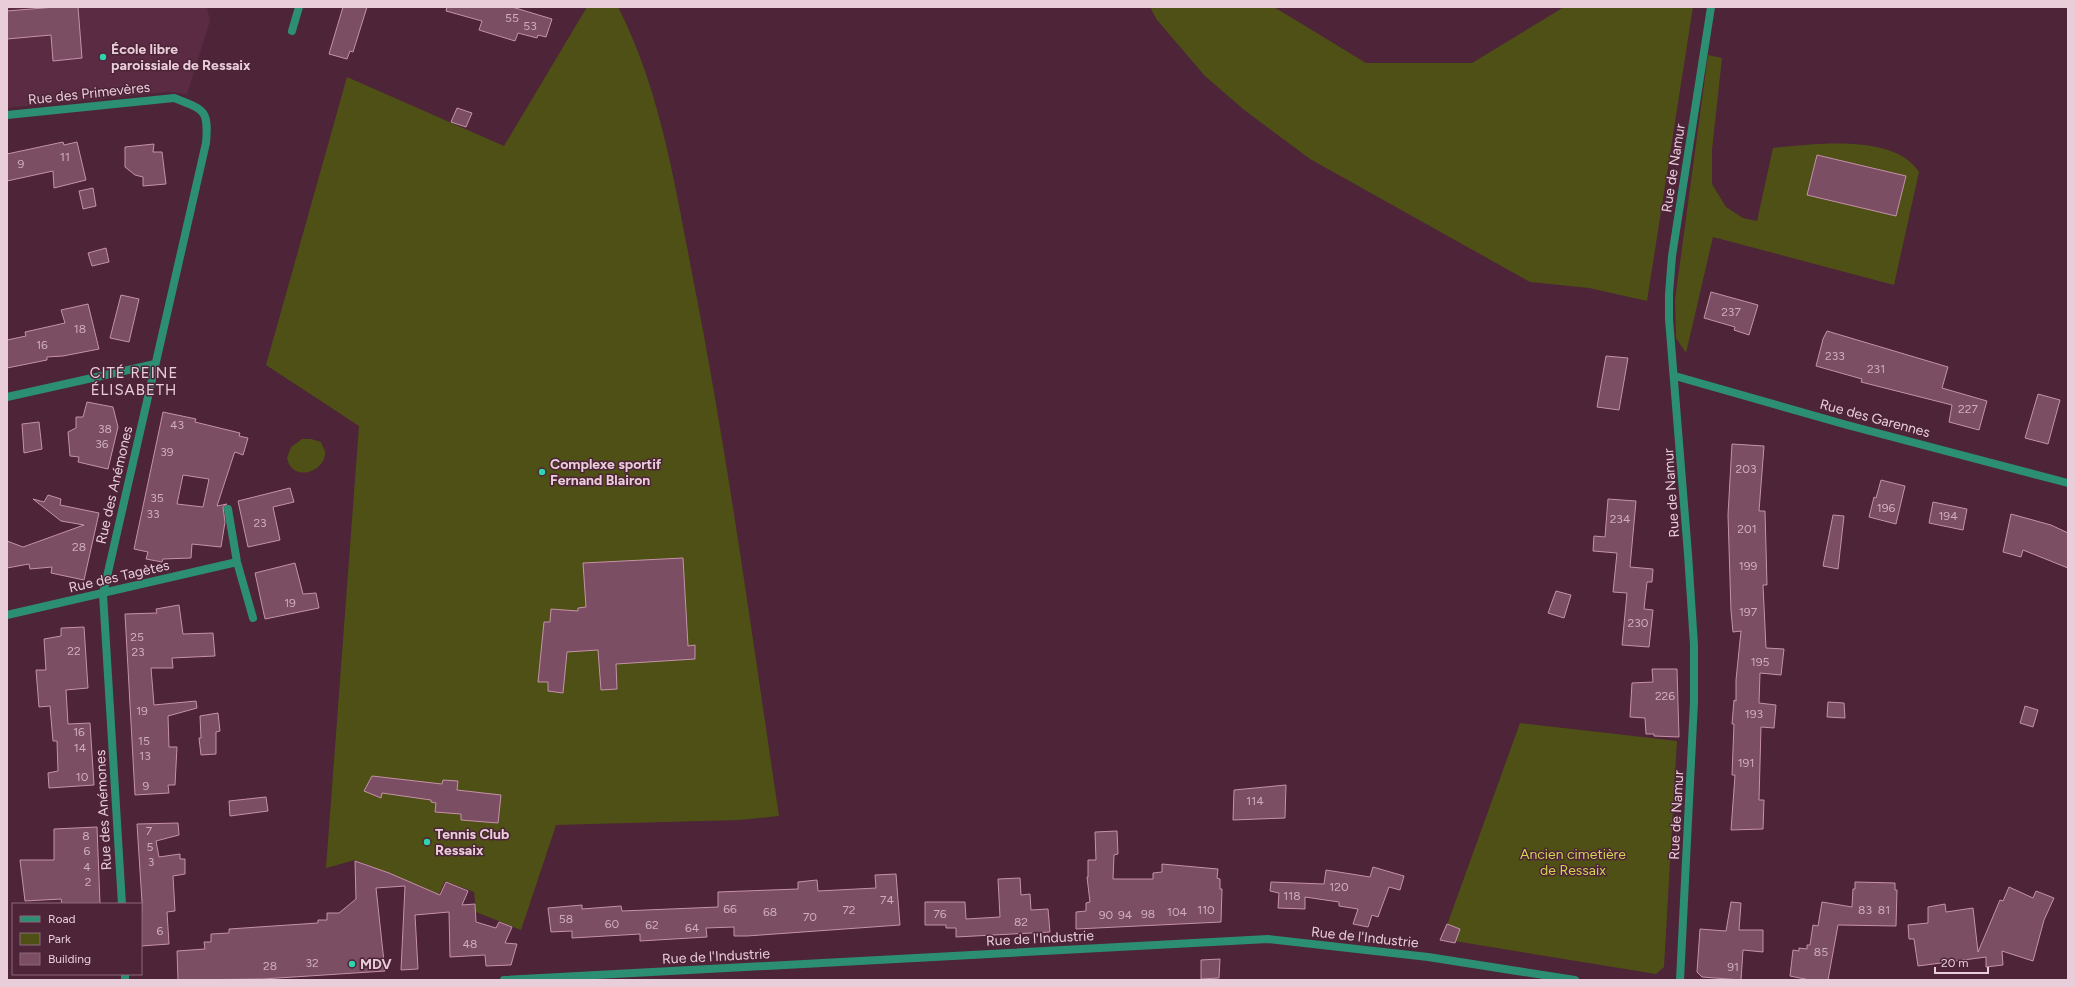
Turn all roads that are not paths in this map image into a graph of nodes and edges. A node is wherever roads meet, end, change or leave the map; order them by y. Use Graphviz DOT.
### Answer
graph roads {
  1 [pos="299,7"];
  2 [pos="1711,7"];
  3 [pos="292,31"];
  4 [pos="174,98"];
  5 [pos="7,115"];
  6 [pos="155,364"];
  7 [pos="1675,376"];
  8 [pos="7,397"];
  9 [pos="2068,483"];
  10 [pos="228,509"];
  11 [pos="237,562"];
  12 [pos="103,594"];
  13 [pos="7,615"];
  14 [pos="253,618"];
  15 [pos="122,903"];
  16 [pos="504,980"];
  17 [pos="1575,980"];
  18 [pos="1680,980"];
  1 -- 3 [label="street"];
  2 -- 7 [label="street, Rue de Namur"];
  4 -- 5 [label="street, Rue des Primevères"];
  4 -- 6 [label="street, Rue des Anémones"];
  6 -- 8 [label="street"];
  6 -- 12 [label="street, Rue des Anémones"];
  7 -- 9 [label="street, Rue des Garennes"];
  7 -- 18 [label="street, Rue de Namur"];
  10 -- 11 [label="street"];
  11 -- 12 [label="street, Rue des Tagètes"];
  11 -- 14 [label="street"];
  12 -- 13 [label="street, Rue des Tagètes"];
  12 -- 15 [label="street, Rue des Anémones"];
  16 -- 17 [label="street, Rue de l'Industrie"];
}
